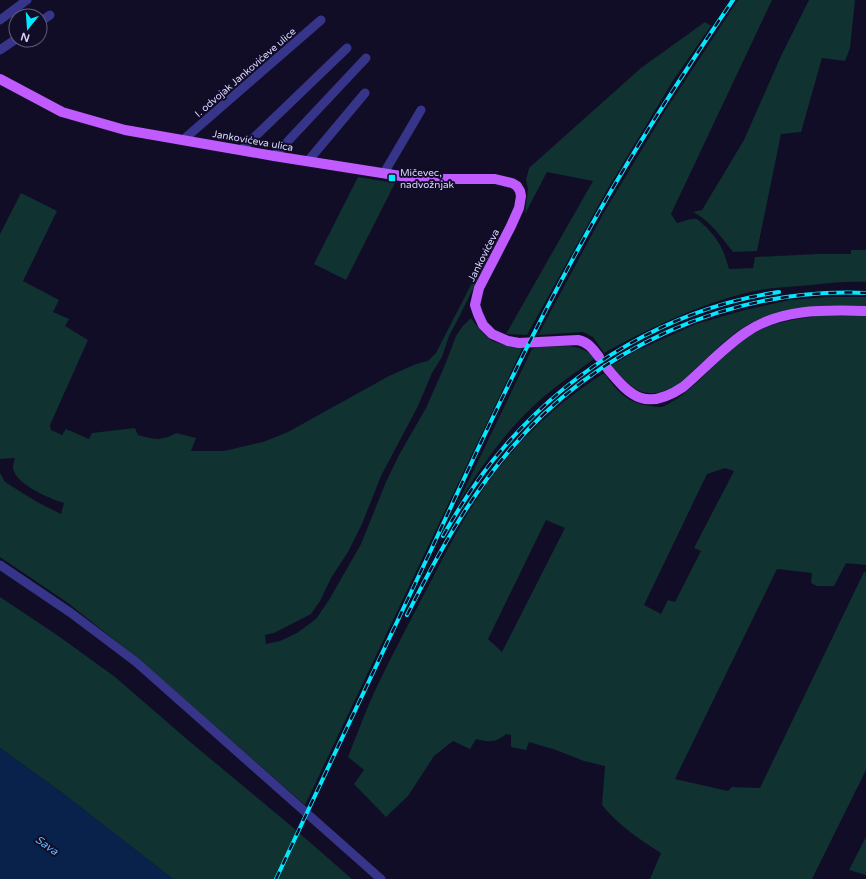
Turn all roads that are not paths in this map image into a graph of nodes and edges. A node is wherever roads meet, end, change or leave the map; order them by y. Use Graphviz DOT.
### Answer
graph roads {
  1 [pos="26,0"];
  2 [pos="0,20"];
  3 [pos="321,20"];
  4 [pos="347,48"];
  5 [pos="366,58"];
  6 [pos="0,79"];
  7 [pos="365,94"];
  8 [pos="421,110"];
  9 [pos="183,140"];
  10 [pos="241,150"];
  11 [pos="274,156"];
  12 [pos="308,161"];
  13 [pos="384,173"];
  14 [pos="512,183"];
  15 [pos="866,311"];
  16 [pos="599,356"];
  17 [pos="607,368"];
  18 [pos="0,565"];
  19 [pos="381,879"];
  1 -- 2 [label="street"];
  3 -- 9 [label="street, I. odvojak Jankovićeve ulice"];
  4 -- 10 [label="street"];
  5 -- 11 [label="street"];
  6 -- 9 [label="main road, Jankovićeva ulica"];
  7 -- 12 [label="street"];
  8 -- 13 [label="street"];
  9 -- 10 [label="main road, Jankovićeva ulica"];
  10 -- 11 [label="main road, Jankovićeva ulica"];
  11 -- 12 [label="main road, Jankovićeva ulica"];
  12 -- 13 [label="main road, Jankovićeva ulica"];
  13 -- 14 [label="main road, Jankovićeva ulica"];
  14 -- 16 [label="main road, Jankovićeva"];
  15 -- 17 [label="main road"];
  18 -- 19 [label="street"];
}
